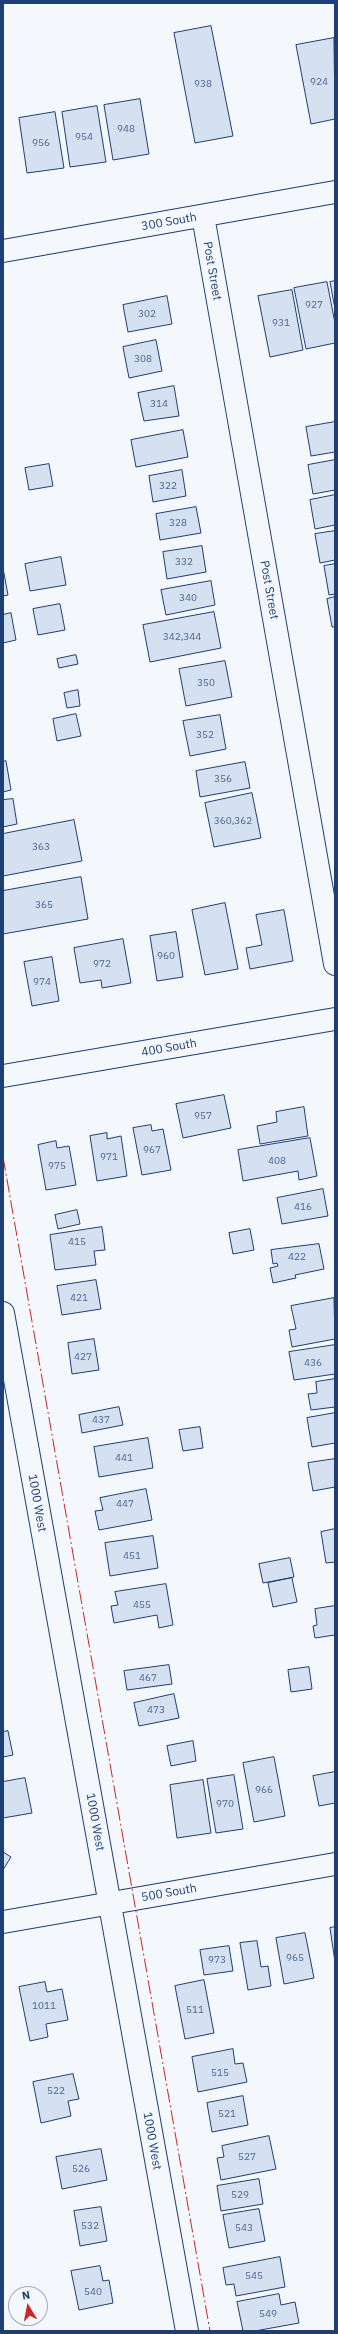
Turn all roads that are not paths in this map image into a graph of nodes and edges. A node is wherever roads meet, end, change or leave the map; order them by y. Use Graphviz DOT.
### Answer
graph roads {
  1 [pos="335,192"];
  2 [pos="203,216"];
  3 [pos="3,251"];
  4 [pos="335,964"];
  5 [pos="335,1019"];
  6 [pos="3,1076"];
  7 [pos="3,1313"];
  8 [pos="335,1864"];
  9 [pos="109,1903"];
  10 [pos="3,1922"];
  11 [pos="187,2331"];
  1 -- 2 [label="street, 300 South"];
  2 -- 3 [label="street, 300 South"];
  2 -- 4 [label="street, Post Street"];
  5 -- 6 [label="street, 400 South"];
  7 -- 9 [label="street, 1000 West"];
  8 -- 9 [label="street, 500 South"];
  9 -- 10 [label="street, 500 South"];
  9 -- 11 [label="street, 1000 West"];
}
